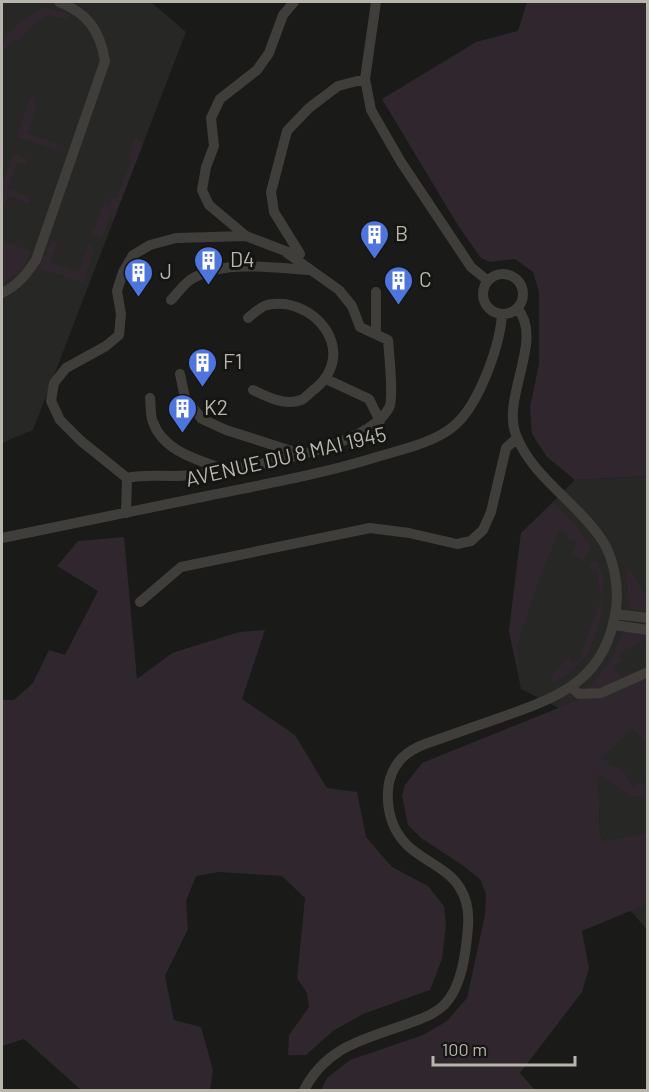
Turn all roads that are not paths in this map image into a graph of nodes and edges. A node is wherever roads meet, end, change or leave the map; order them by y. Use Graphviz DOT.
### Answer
graph roads {
  1 [pos="59,2"];
  2 [pos="294,2"];
  3 [pos="376,2"];
  4 [pos="365,79"];
  5 [pos="246,236"];
  6 [pos="288,253"];
  7 [pos="309,270"];
  8 [pos="488,281"];
  9 [pos="376,292"];
  10 [pos="2,293"];
  11 [pos="171,300"];
  12 [pos="517,309"];
  13 [pos="502,314"];
  14 [pos="248,318"];
  15 [pos="376,333"];
  16 [pos="180,374"];
  17 [pos="326,379"];
  18 [pos="253,390"];
  19 [pos="150,398"];
  20 [pos="380,421"];
  21 [pos="517,438"];
  22 [pos="304,454"];
  23 [pos="224,469"];
  24 [pos="127,478"];
  25 [pos="126,513"];
  26 [pos="2,538"];
  27 [pos="140,602"];
  28 [pos="648,618"];
  29 [pos="615,619"];
  30 [pos="648,630"];
  31 [pos="648,672"];
  32 [pos="571,687"];
  33 [pos="303,1090"];
  1 -- 10 [label="street"];
  2 -- 5 [label="street"];
  3 -- 4 [label="street"];
  4 -- 6 [label="street"];
  4 -- 8 [label="street"];
  5 -- 6 [label="street"];
  5 -- 24 [label="street"];
  6 -- 7 [label="street"];
  7 -- 11 [label="street"];
  7 -- 15 [label="street"];
  8 -- 12 [label="street"];
  8 -- 13 [label="street"];
  9 -- 15 [label="street"];
  12 -- 13 [label="street"];
  12 -- 21 [label="street"];
  13 -- 25 [label="street, AVENUE DU 8 MAI 1945"];
  14 -- 17 [label="street"];
  15 -- 20 [label="street"];
  16 -- 22 [label="street"];
  17 -- 18 [label="street"];
  17 -- 20 [label="street"];
  19 -- 23 [label="street"];
  20 -- 22 [label="street"];
  21 -- 27 [label="street"];
  21 -- 29 [label="street"];
  22 -- 23 [label="street"];
  23 -- 24 [label="street"];
  24 -- 25 [label="street"];
  25 -- 26 [label="street, AVENUE DU 8 MAI 1945"];
  28 -- 29 [label="street"];
  29 -- 30 [label="street"];
  29 -- 32 [label="street"];
  31 -- 32 [label="street"];
  32 -- 33 [label="street"];
}
